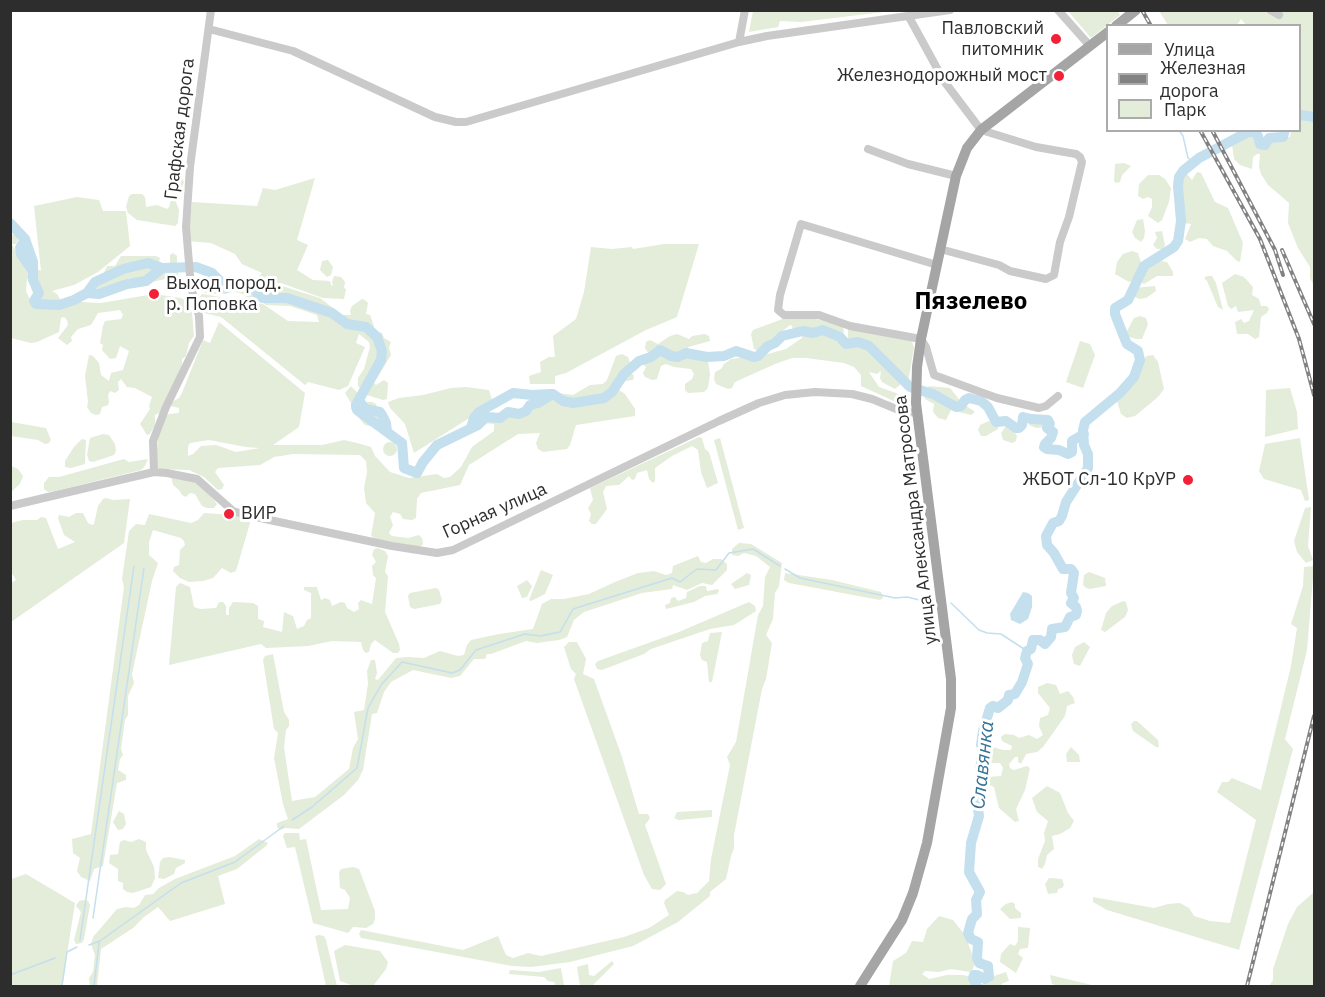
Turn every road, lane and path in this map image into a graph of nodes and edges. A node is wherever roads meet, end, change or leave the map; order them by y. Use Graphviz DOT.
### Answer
graph roads {
  1 [pos="212,10"];
  2 [pos="745,10"];
  3 [pos="950,10"];
  4 [pos="1058,10"];
  5 [pos="1136,10"];
  6 [pos="1270,10"];
  7 [pos="1279,15"];
  8 [pos="909,17"];
  9 [pos="1118,24"];
  10 [pos="209,29"];
  11 [pos="1106,33"];
  12 [pos="739,42"];
  13 [pos="1090,46"];
  14 [pos="981,130"];
  15 [pos="868,149"];
  16 [pos="956,176"];
  17 [pos="940,249"];
  18 [pos="937,266"];
  19 [pos="921,339"];
  20 [pos="1058,396"];
  21 [pos="916,413"];
  22 [pos="154,472"];
  23 [pos="10,506"];
  24 [pos="860,987"];
  1 -- 10 [label="street, Графская дорога"];
  2 -- 12 [label="street"];
  3 -- 8 [label="street"];
  4 -- 13 [label="street"];
  5 -- 9 [label="main road"];
  6 -- 7 [label="street"];
  8 -- 12 [label="street"];
  8 -- 14 [label="street"];
  10 -- 12 [label="street"];
  10 -- 22 [label="street, Графская дорога"];
  11 -- 13 [label="main road, улица Александра Матросова"];
  13 -- 14 [label="main road, улица Александра Матросова"];
  14 -- 16 [label="main road, улица Александра Матросова"];
  14 -- 17 [label="street"];
  15 -- 16 [label="street"];
  16 -- 17 [label="main road, улица Александра Матросова"];
  17 -- 18 [label="main road, улица Александра Матросова"];
  18 -- 19 [label="main road, улица Александра Матросова"];
  18 -- 19 [label="street"];
  19 -- 20 [label="street"];
  19 -- 21 [label="main road, улица Александра Матросова"];
  21 -- 22 [label="street, Горная улица"];
  21 -- 24 [label="main road, улица Александра Матросова"];
  22 -- 23 [label="street"];
}
